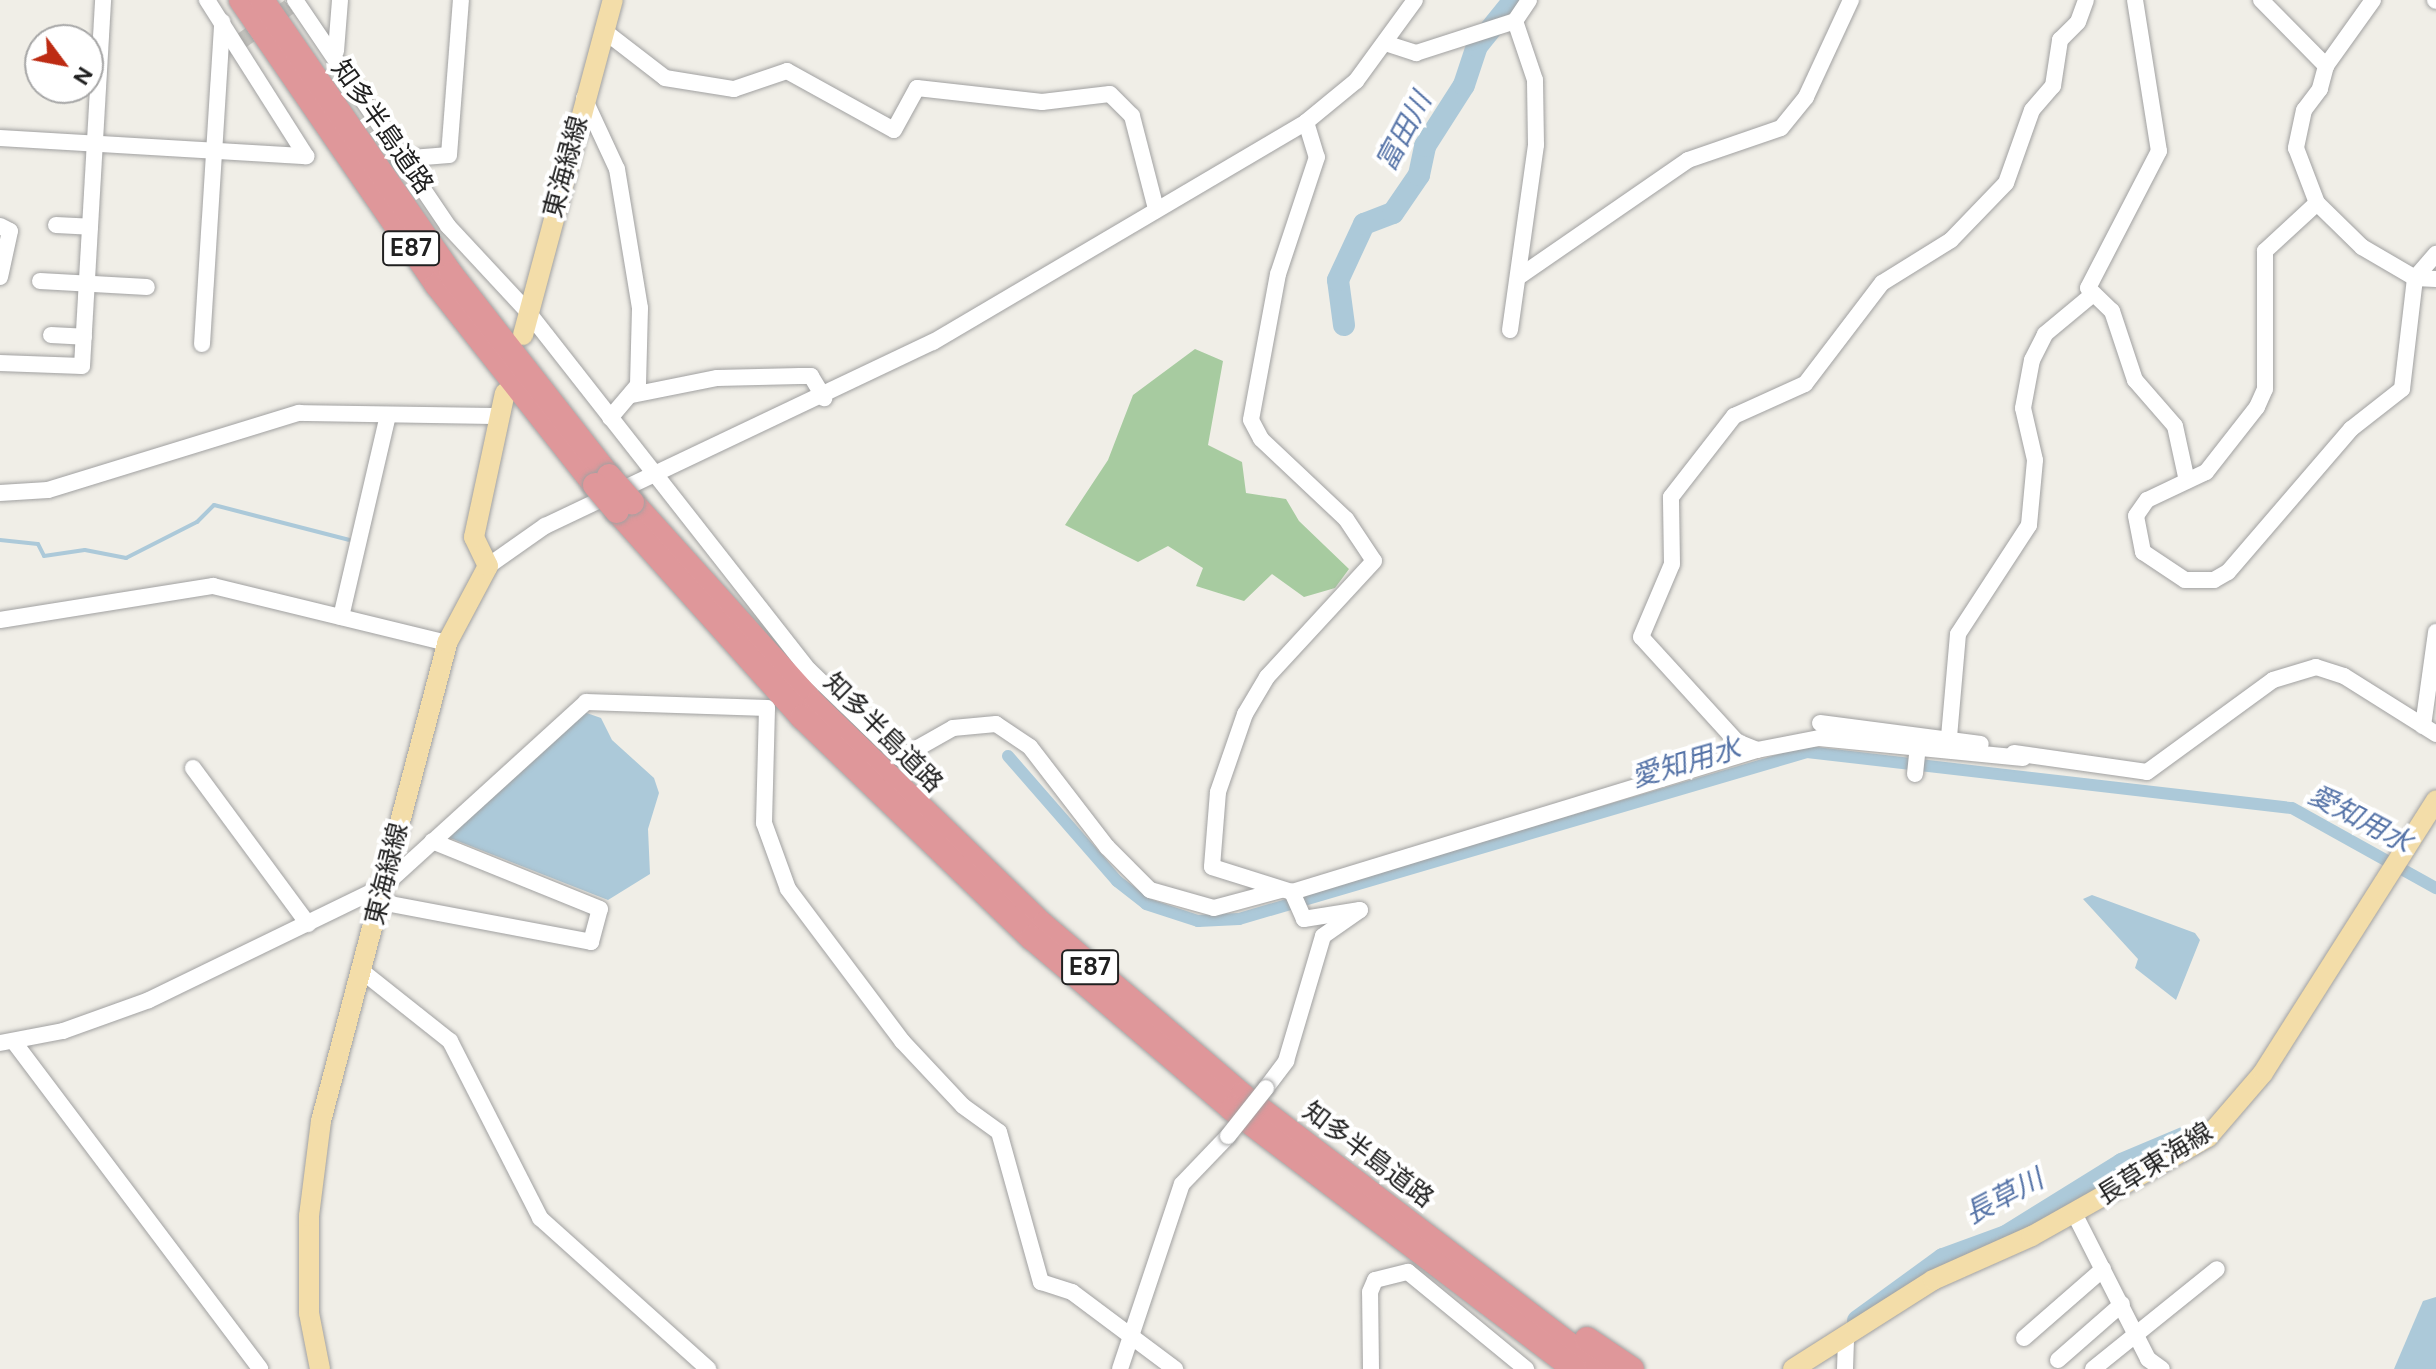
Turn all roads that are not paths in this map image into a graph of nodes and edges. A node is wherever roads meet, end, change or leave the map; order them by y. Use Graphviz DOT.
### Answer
graph roads {
  1 [pos="103,0"];
  2 [pos="207,0"];
  3 [pos="241,0"];
  4 [pos="262,0"];
  5 [pos="295,0"];
  6 [pos="340,0"];
  7 [pos="461,0"];
  8 [pos="613,0"];
  9 [pos="1415,0"];
  10 [pos="1529,0"];
  11 [pos="1851,0"];
  12 [pos="2086,0"];
  13 [pos="2135,0"];
  14 [pos="2261,0"];
  15 [pos="2373,0"];
  16 [pos="1515,21"];
  17 [pos="222,22"];
  18 [pos="603,30"];
  19 [pos="1385,43"];
  20 [pos="336,51"];
  21 [pos="2326,66"];
  22 [pos="584,98"];
  23 [pos="1306,122"];
  24 [pos="0,138"];
  25 [pos="95,142"];
  26 [pos="213,149"];
  27 [pos="399,159"];
  28 [pos="2317,203"];
  29 [pos="1156,209"];
  30 [pos="56,225"];
  31 [pos="0,226"];
  32 [pos="90,227"];
  33 [pos="2436,254"];
  34 [pos="1520,276"];
  35 [pos="0,277"];
  36 [pos="2415,278"];
  37 [pos="2436,279"];
  38 [pos="40,281"];
  39 [pos="87,283"];
  40 [pos="147,287"];
  41 [pos="2092,295"];
  42 [pos="528,312"];
  43 [pos="1510,330"];
  44 [pos="51,335"];
  45 [pos="523,335"];
  46 [pos="84,337"];
  47 [pos="202,344"];
  48 [pos="0,363"];
  49 [pos="505,393"];
  50 [pos="632,395"];
  51 [pos="824,398"];
  52 [pos="388,415"];
  53 [pos="501,416"];
  54 [pos="610,418"];
  55 [pos="654,476"];
  56 [pos="602,480"];
  57 [pos="2187,481"];
  58 [pos="0,493"];
  59 [pos="625,507"];
  60 [pos="488,566"];
  61 [pos="341,617"];
  62 [pos="0,620"];
  63 [pos="2436,632"];
  64 [pos="447,643"];
  65 [pos="1820,723"];
  66 [pos="2430,730"];
  67 [pos="1949,737"];
  68 [pos="1918,746"];
  69 [pos="1757,750"];
  70 [pos="2023,758"];
  71 [pos="193,768"];
  72 [pos="1915,774"];
  73 [pos="2436,800"];
  74 [pos="432,841"];
  75 [pos="1286,891"];
  76 [pos="382,894"];
  77 [pos="308,924"];
  78 [pos="363,972"];
  79 [pos="7,1043"];
  80 [pos="2074,1213"];
  81 [pos="1469,1267"];
  82 [pos="2103,1269"];
  83 [pos="2217,1269"];
  84 [pos="1476,1293"];
  85 [pos="2122,1304"];
  86 [pos="2136,1332"];
  87 [pos="1846,1337"];
  88 [pos="2024,1338"];
  89 [pos="1131,1340"];
  90 [pos="2058,1360"];
  91 [pos="260,1369"];
  92 [pos="320,1369"];
  93 [pos="708,1369"];
  94 [pos="1120,1369"];
  95 [pos="1175,1369"];
  96 [pos="1371,1369"];
  97 [pos="1526,1369"];
  98 [pos="1562,1369"];
  99 [pos="1574,1369"];
  100 [pos="1602,1369"];
  101 [pos="1632,1369"];
  102 [pos="1793,1369"];
  103 [pos="1845,1369"];
  104 [pos="2093,1369"];
  105 [pos="2162,1369"];
  1 -- 25 [label="street"];
  2 -- 17 [label="street"];
  3 -- 56 [label="highway, 知多半島道路 / E87"];
  4 -- 56 [label="highway, 知多半島道路 / E87"];
  5 -- 20 [label="street"];
  6 -- 20 [label="street"];
  7 -- 27 [label="street"];
  8 -- 18 [label="main road, 東海緑線"];
  9 -- 19 [label="street"];
  10 -- 16 [label="street"];
  11 -- 34 [label="street"];
  12 -- 69 [label="street"];
  13 -- 41 [label="street"];
  14 -- 21 [label="street"];
  15 -- 21 [label="street"];
  16 -- 19 [label="street"];
  16 -- 34 [label="street"];
  17 -- 26 [label="street"];
  17 -- 26 [label="street"];
  18 -- 22 [label="main road, 東海緑線"];
  18 -- 29 [label="street"];
  19 -- 23 [label="street"];
  20 -- 27 [label="street"];
  21 -- 28 [label="street"];
  22 -- 42 [label="main road, 東海緑線"];
  22 -- 50 [label="street"];
  23 -- 29 [label="street"];
  23 -- 75 [label="street"];
  24 -- 25 [label="street"];
  25 -- 26 [label="street"];
  25 -- 32 [label="street"];
  26 -- 47 [label="street"];
  27 -- 42 [label="street"];
  28 -- 36 [label="street"];
  28 -- 57 [label="street"];
  29 -- 51 [label="street"];
  30 -- 32 [label="street"];
  31 -- 35 [label="street"];
  32 -- 39 [label="street"];
  33 -- 36 [label="street"];
  34 -- 43 [label="street"];
  36 -- 37 [label="street"];
  36 -- 57 [label="street"];
  38 -- 39 [label="street"];
  39 -- 40 [label="street"];
  39 -- 46 [label="street"];
  41 -- 57 [label="street"];
  41 -- 67 [label="street"];
  42 -- 45 [label="main road, 東海緑線"];
  42 -- 54 [label="street"];
  44 -- 46 [label="street"];
  46 -- 48 [label="street"];
  49 -- 53 [label="main road"];
  50 -- 51 [label="street"];
  50 -- 54 [label="street"];
  51 -- 55 [label="street"];
  52 -- 53 [label="street"];
  52 -- 58 [label="street"];
  52 -- 61 [label="street"];
  53 -- 60 [label="main road"];
  54 -- 55 [label="street"];
  55 -- 60 [label="street"];
  55 -- 75 [label="street"];
  56 -- 59 [label="highway, 知多半島道路 / E87, bridge"];
  59 -- 81 [label="highway, 知多半島道路 / E87"];
  59 -- 84 [label="highway, 知多半島道路 / E87"];
  60 -- 64 [label="main road, 東海緑線"];
  61 -- 62 [label="street"];
  61 -- 64 [label="street"];
  63 -- 66 [label="street"];
  64 -- 76 [label="main road, 東海緑線"];
  65 -- 67 [label="street"];
  66 -- 70 [label="street"];
  67 -- 70 [label="street"];
  68 -- 69 [label="street"];
  68 -- 70 [label="street"];
  68 -- 72 [label="street"];
  69 -- 75 [label="street"];
  71 -- 77 [label="street"];
  73 -- 80 [label="main road, 長草東海線"];
  74 -- 76 [label="street"];
  74 -- 76 [label="street"];
  74 -- 89 [label="street"];
  75 -- 89 [label="street, bridge"];
  76 -- 77 [label="street"];
  76 -- 78 [label="main road, 東海緑線"];
  77 -- 79 [label="street"];
  78 -- 92 [label="main road, 東海緑線"];
  78 -- 93 [label="street"];
  79 -- 91 [label="street"];
  80 -- 82 [label="street"];
  80 -- 87 [label="main road, 長草東海線"];
  81 -- 100 [label="highway, 知多半島道路 / E87"];
  81 -- 101 [label="highway"];
  82 -- 85 [label="street"];
  82 -- 88 [label="street"];
  83 -- 86 [label="street"];
  84 -- 98 [label="highway"];
  84 -- 99 [label="highway, 知多半島道路 / E87"];
  85 -- 86 [label="street"];
  85 -- 90 [label="street"];
  86 -- 104 [label="street"];
  86 -- 105 [label="street"];
  87 -- 102 [label="main road, 長草東海線"];
  87 -- 103 [label="street"];
  89 -- 94 [label="street"];
  89 -- 95 [label="street"];
  96 -- 97 [label="street"];
}
